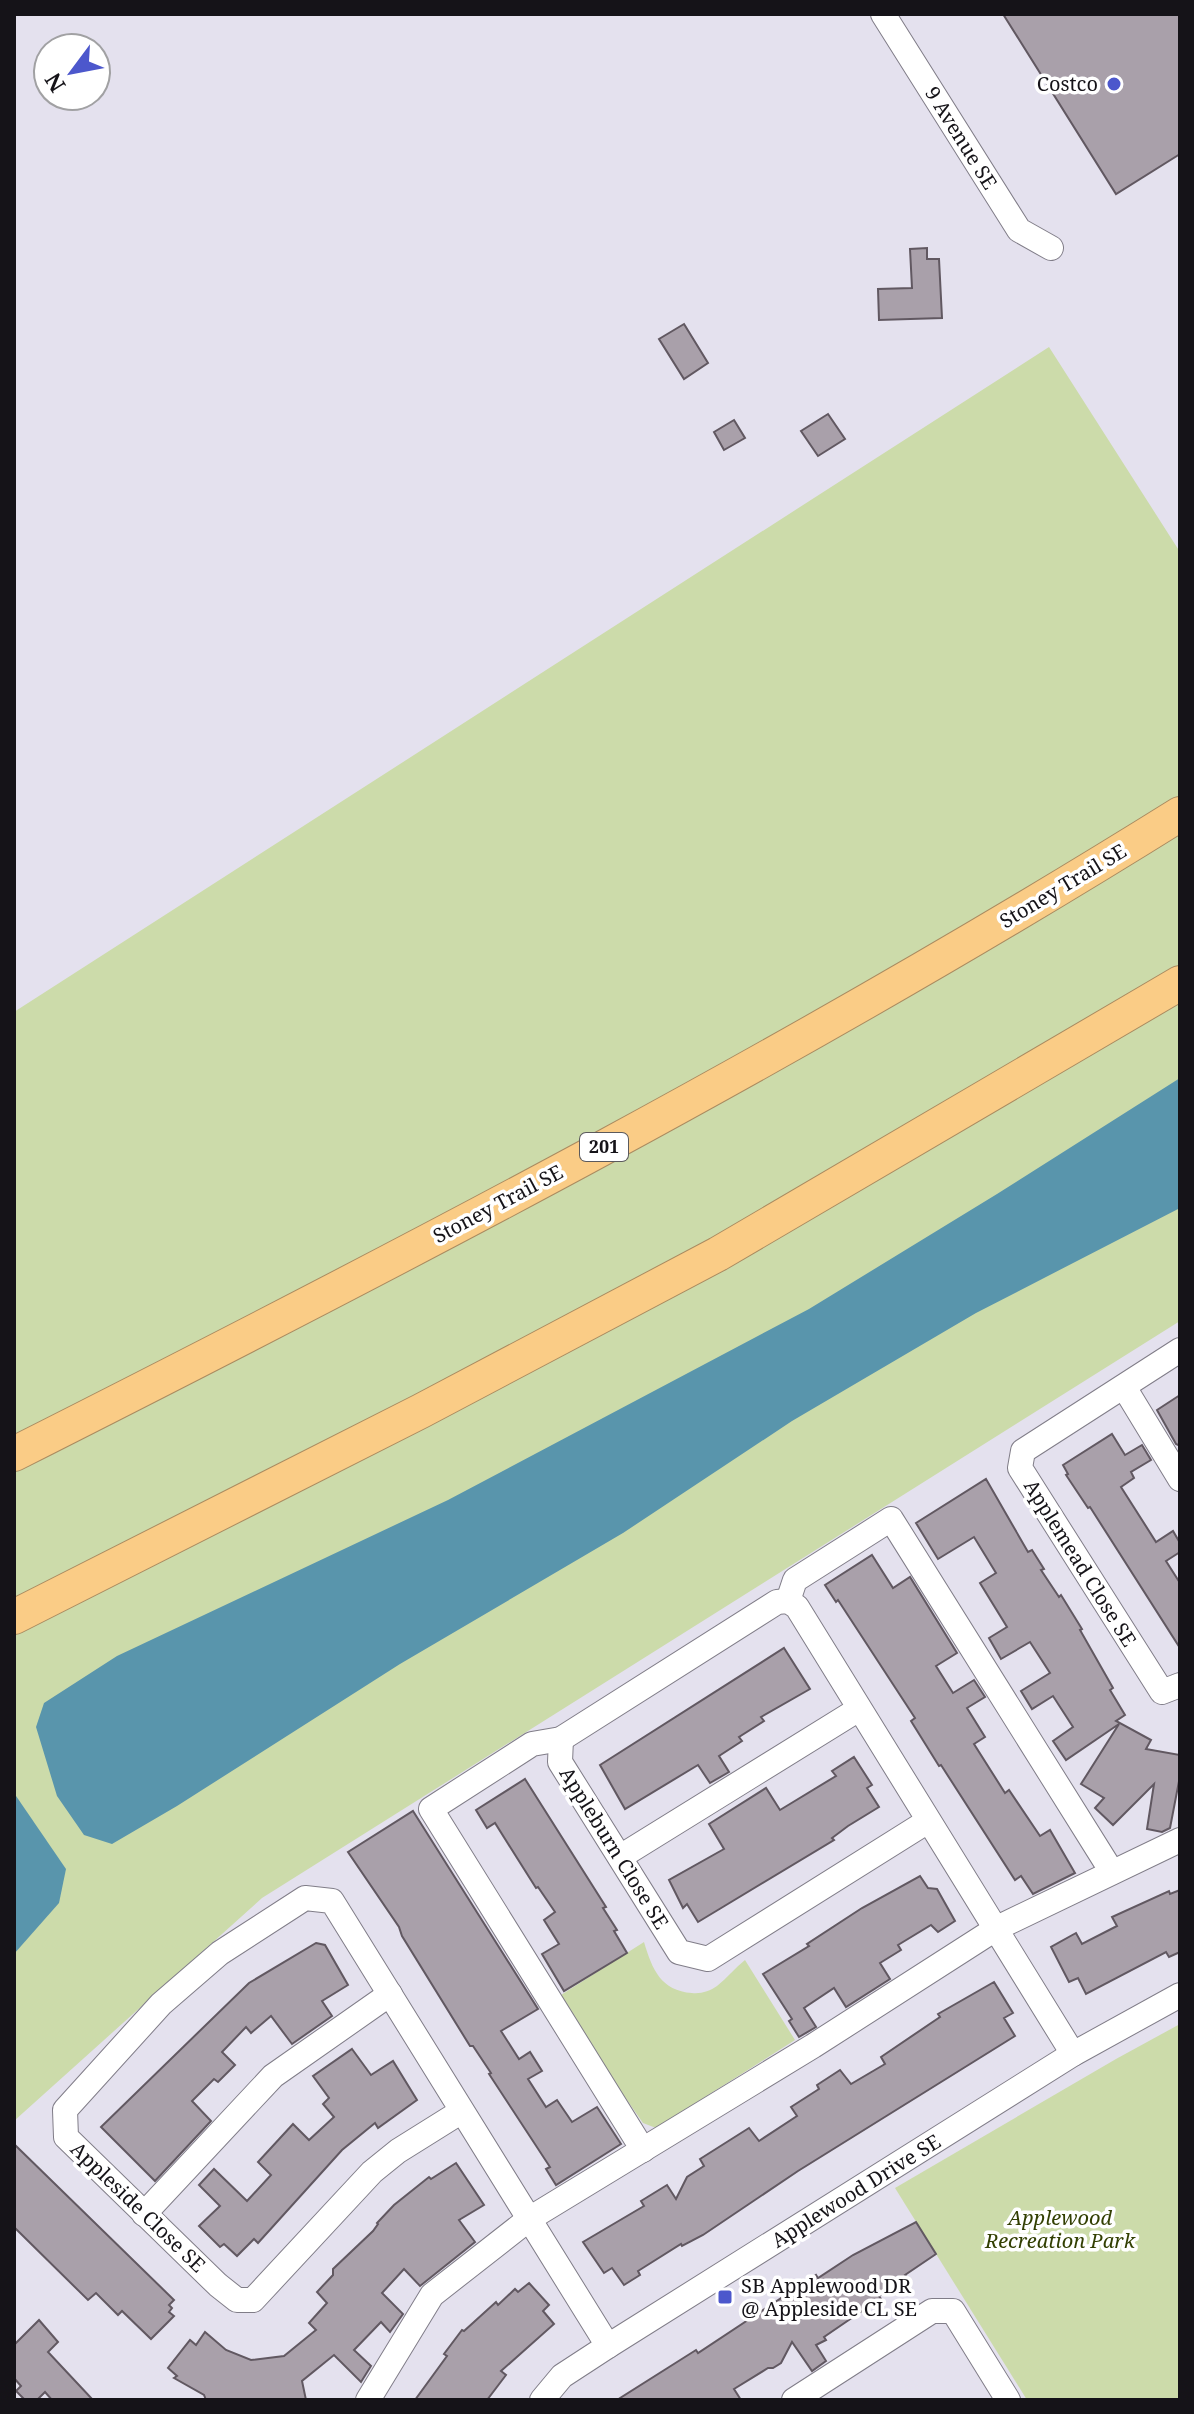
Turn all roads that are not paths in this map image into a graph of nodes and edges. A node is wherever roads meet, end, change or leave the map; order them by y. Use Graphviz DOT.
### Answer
graph roads {
  1 [pos="883,14"];
  2 [pos="1051,248"];
  3 [pos="1180,814"];
  4 [pos="1180,983"];
  5 [pos="1180,1350"];
  6 [pos="1124,1387"];
  7 [pos="14,1454"];
  8 [pos="1180,1479"];
  9 [pos="788,1601"];
  10 [pos="14,1617"];
  11 [pos="1180,1685"];
  12 [pos="859,1709"];
  13 [pos="561,1739"];
  14 [pos="928,1821"];
  15 [pos="1180,1840"];
  16 [pos="620,1857"];
  17 [pos="1112,1872"];
  18 [pos="997,1928"];
  19 [pos="390,1994"];
  20 [pos="1180,1995"];
  21 [pos="1073,2054"];
  22 [pos="462,2111"];
  23 [pos="643,2150"];
  24 [pos="144,2214"];
  25 [pos="529,2219"];
  26 [pos="608,2346"];
  27 [pos="368,2400"];
  28 [pos="542,2400"];
  29 [pos="794,2400"];
  30 [pos="1008,2400"];
  1 -- 2 [label="street, 9 Avenue SE"];
  3 -- 7 [label="highway, Stoney Trail SE / 201"];
  4 -- 10 [label="highway"];
  5 -- 6 [label="street, Applemead Close SE"];
  6 -- 8 [label="street"];
  6 -- 11 [label="street, Applemead Close SE"];
  9 -- 12 [label="street"];
  9 -- 13 [label="street, Appleburn Close SE"];
  9 -- 17 [label="street"];
  12 -- 14 [label="street"];
  12 -- 16 [label="street"];
  13 -- 16 [label="street, Appleburn Close SE"];
  13 -- 23 [label="street"];
  14 -- 16 [label="street, Appleburn Close SE"];
  14 -- 18 [label="street"];
  15 -- 17 [label="street"];
  17 -- 18 [label="street"];
  18 -- 21 [label="street"];
  18 -- 23 [label="street"];
  19 -- 22 [label="street, Appleside Close SE"];
  19 -- 24 [label="street"];
  19 -- 24 [label="street, Appleside Close SE"];
  20 -- 21 [label="street, Applewood Drive SE"];
  21 -- 26 [label="street, Applewood Drive SE"];
  22 -- 24 [label="street, Appleside Close SE"];
  22 -- 25 [label="street, Appleside Close SE"];
  23 -- 25 [label="street"];
  25 -- 26 [label="street, Appleside Close SE"];
  25 -- 27 [label="street"];
  26 -- 28 [label="street, Applewood Drive SE"];
  29 -- 30 [label="street"];
}
